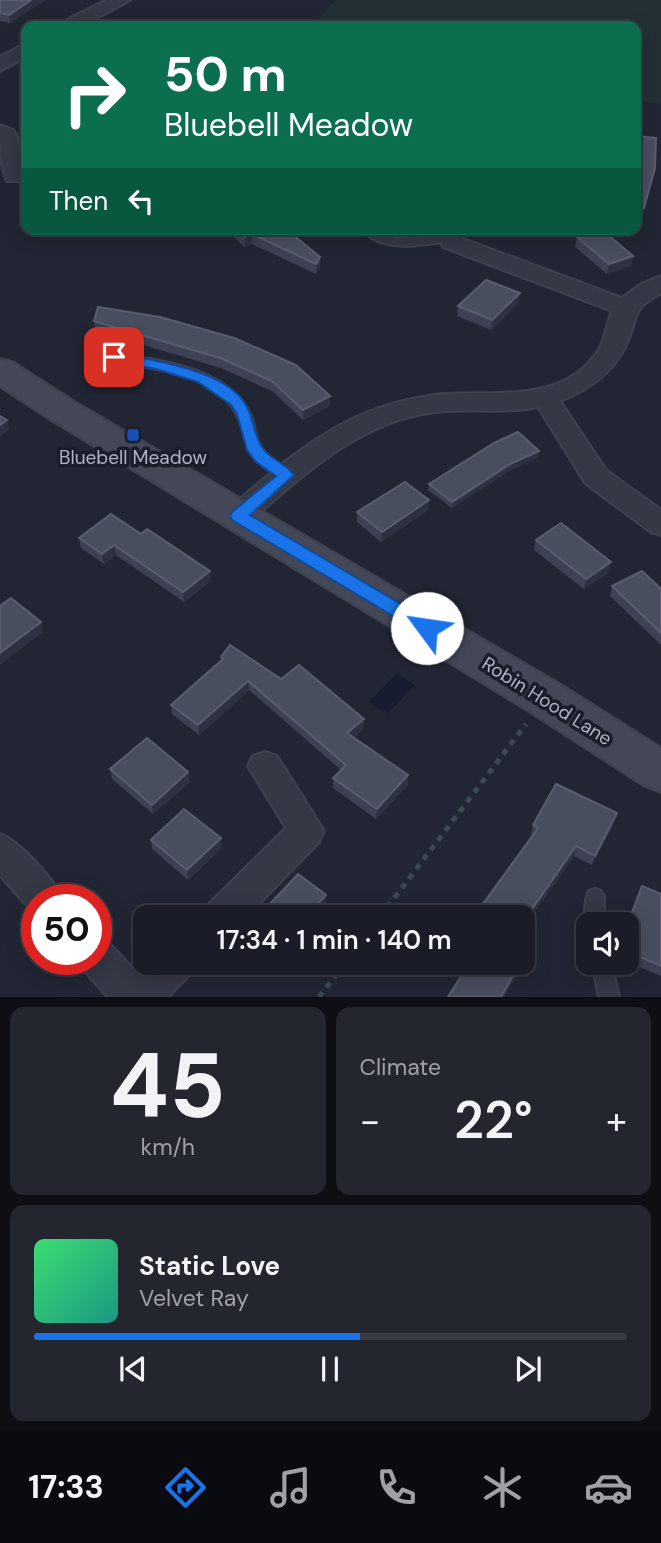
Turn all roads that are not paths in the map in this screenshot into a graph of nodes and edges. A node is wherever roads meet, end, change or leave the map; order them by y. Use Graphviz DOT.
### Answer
graph roads {
  1 [pos="121,0"];
  2 [pos="78,21"];
  3 [pos="21,128"];
  4 [pos="3,133"];
  5 [pos="15,176"];
  6 [pos="373,235"];
  7 [pos="443,235"];
  8 [pos="449,235"];
  9 [pos="661,283"];
  10 [pos="625,308"];
  11 [pos="114,357"];
  12 [pos="0,370"];
  13 [pos="544,396"];
  14 [pos="286,475"];
  15 [pos="238,516"];
  16 [pos="661,526"];
  17 [pos="265,766"];
  18 [pos="661,772"];
  19 [pos="0,850"];
  20 [pos="31,884"];
  21 [pos="595,897"];
  22 [pos="234,905"];
  23 [pos="596,912"];
  24 [pos="112,974"];
  25 [pos="163,975"];
  26 [pos="604,975"];
  27 [pos="133,997"];
  28 [pos="142,997"];
  29 [pos="609,997"];
  1 -- 2 [label="street"];
  3 -- 4 [label="street"];
  4 -- 5 [label="street"];
  6 -- 7 [label="lane"];
  8 -- 10 [label="street"];
  9 -- 10 [label="street"];
  10 -- 13 [label="street"];
  11 -- 14 [label="lane"];
  12 -- 15 [label="main road, Robin Hood Lane"];
  13 -- 14 [label="street"];
  13 -- 16 [label="street"];
  14 -- 15 [label="street"];
  15 -- 18 [label="main road, Robin Hood Lane"];
  17 -- 22 [label="street"];
  19 -- 20 [label="street"];
  21 -- 23 [label="lane"];
  24 -- 27 [label="street"];
  25 -- 28 [label="street"];
  26 -- 29 [label="lane"];
}
